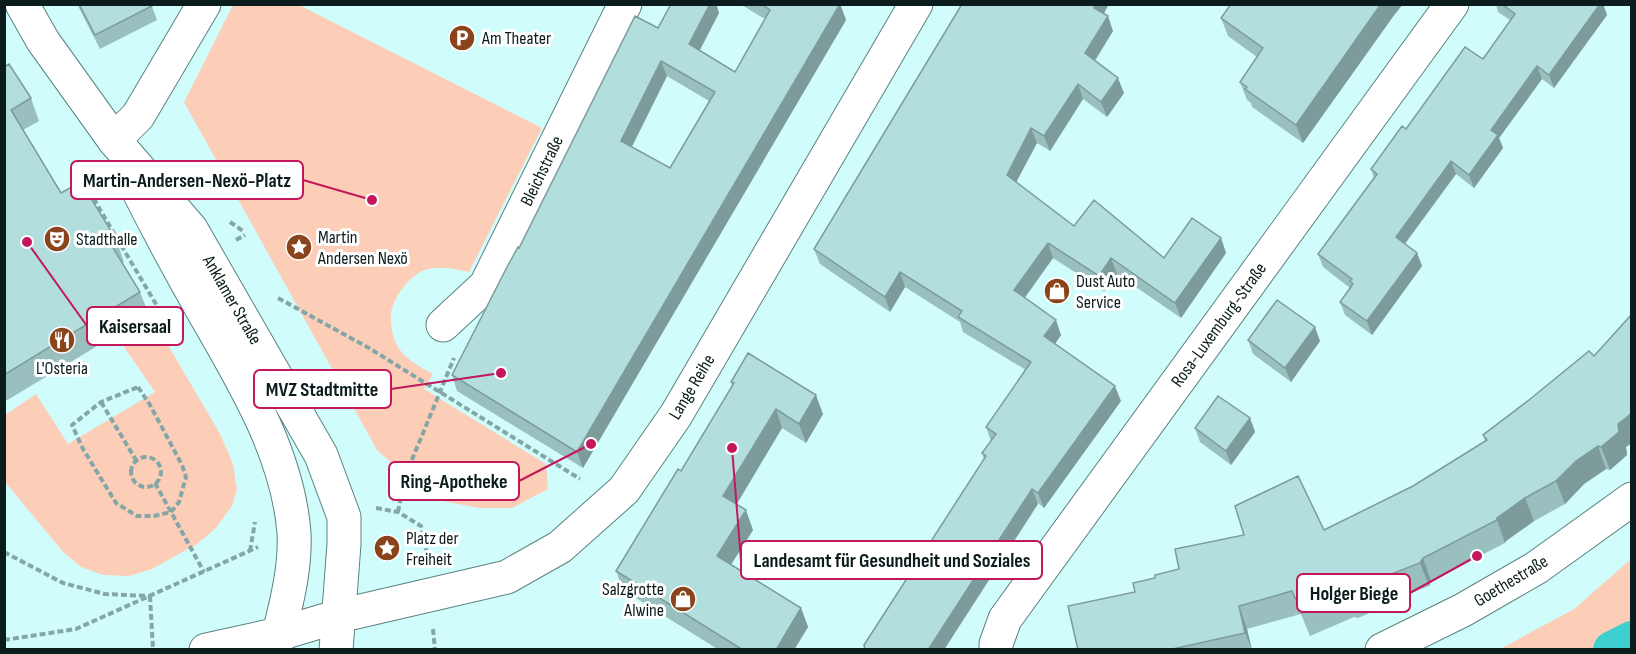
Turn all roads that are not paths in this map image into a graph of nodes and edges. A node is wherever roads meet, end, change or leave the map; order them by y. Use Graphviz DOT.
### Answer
graph roads {
  1 [pos="22,4"];
  2 [pos="204,4"];
  3 [pos="625,4"];
  4 [pos="916,4"];
  5 [pos="1452,4"];
  6 [pos="114,140"];
  7 [pos="451,337"];
  8 [pos="1632,499"];
  9 [pos="339,616"];
  10 [pos="277,642"];
  11 [pos="206,650"];
  12 [pos="336,650"];
  13 [pos="996,650"];
  14 [pos="1382,650"];
  1 -- 6 [label="main road, Anklamer Straße"];
  2 -- 6 [label="main road"];
  3 -- 7 [label="main road, Bleichstraße"];
  4 -- 9 [label="main road, Lange Reihe"];
  5 -- 13 [label="main road, Rosa-Luxemburg-Straße"];
  6 -- 9 [label="main road, Anklamer Straße"];
  6 -- 10 [label="main road, Anklamer Straße"];
  8 -- 14 [label="main road, Goethestraße"];
  9 -- 10 [label="main road, Lange Reihe"];
  9 -- 12 [label="main road, Anklamer Straße"];
  10 -- 11 [label="main road, Lange Reihe"];
}
